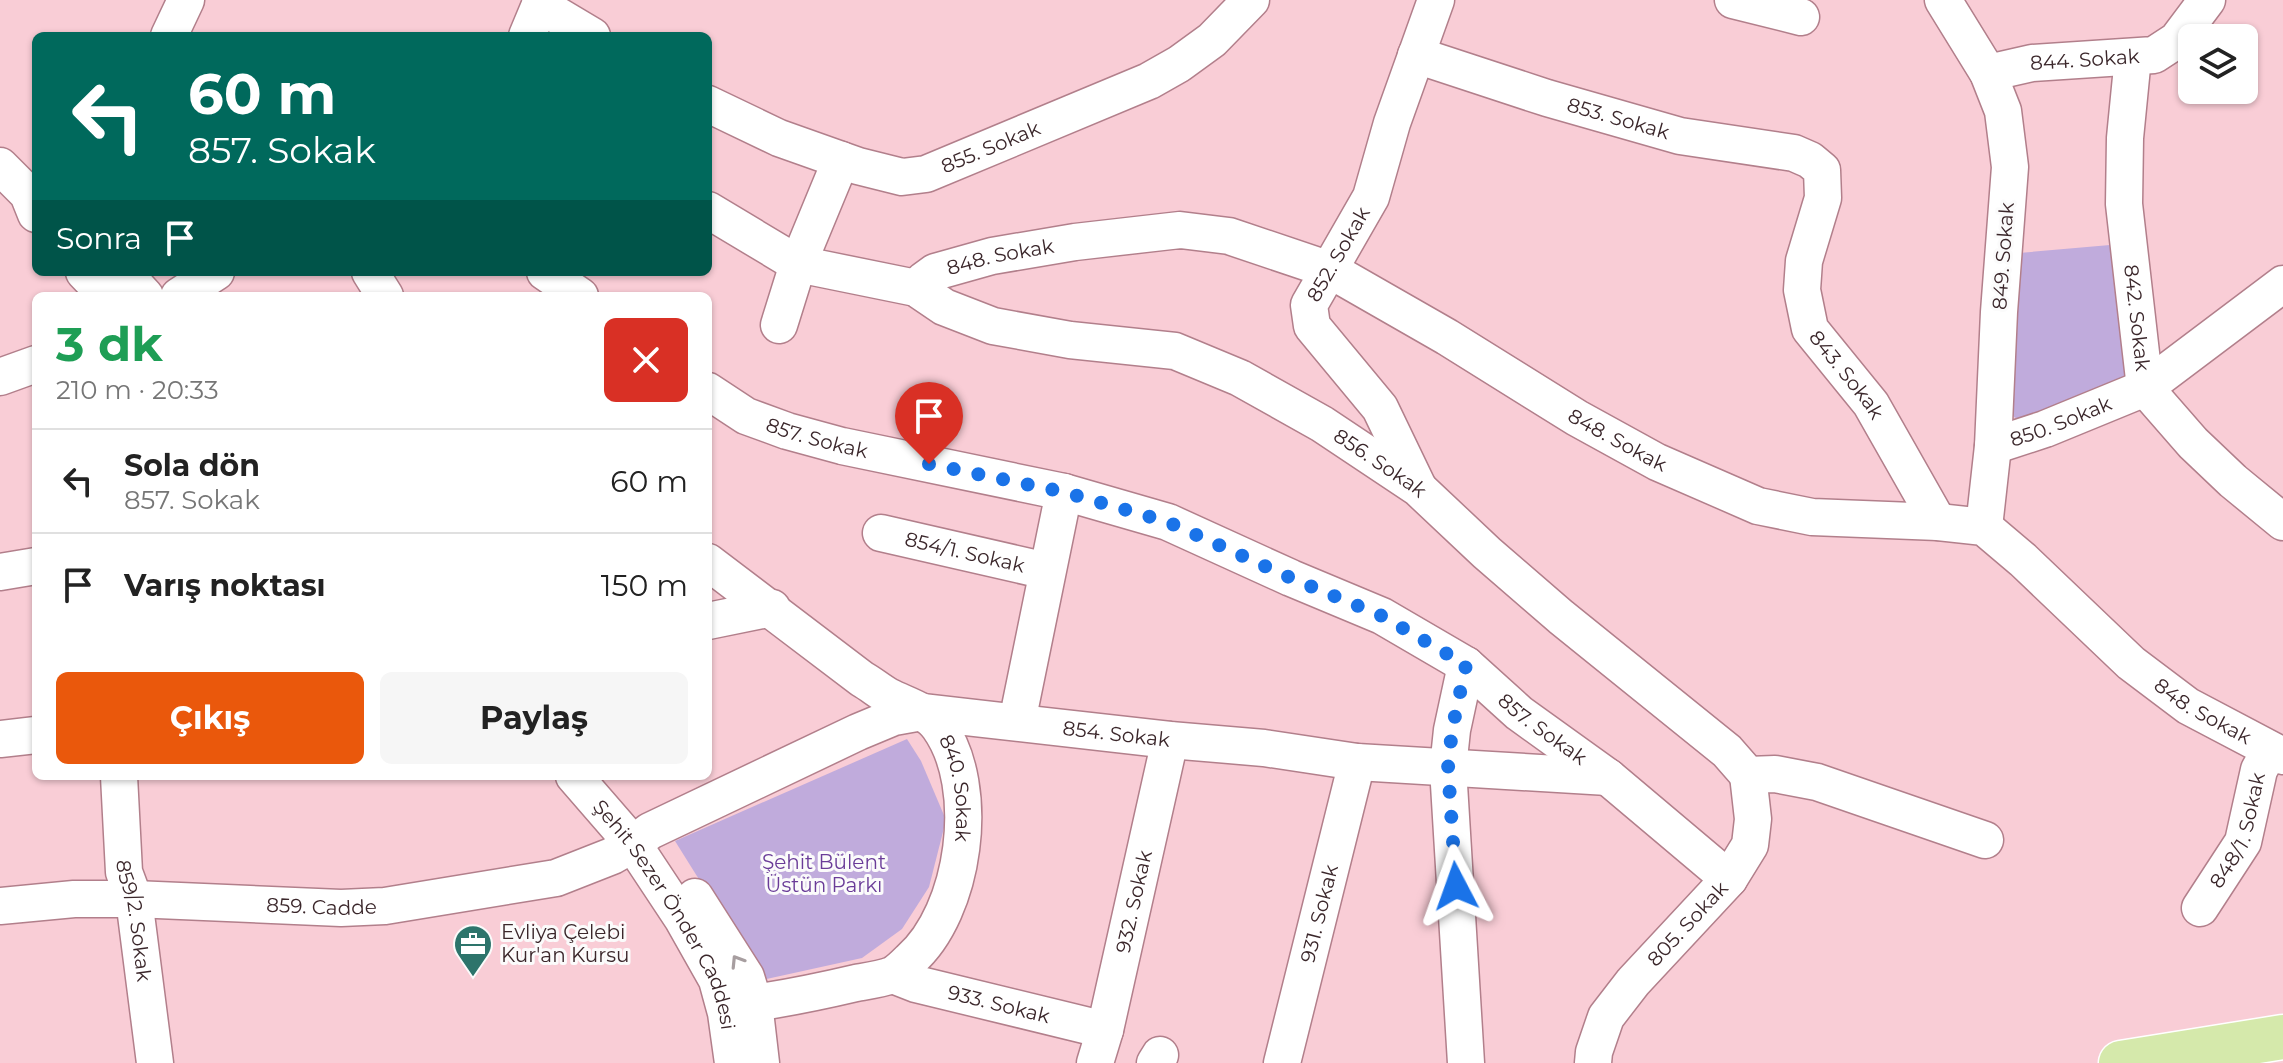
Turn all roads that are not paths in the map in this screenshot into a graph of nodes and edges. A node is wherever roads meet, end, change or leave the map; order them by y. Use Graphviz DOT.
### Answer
graph roads {
  1 [pos="186,0"];
  2 [pos="1251,0"];
  3 [pos="1436,0"];
  4 [pos="1733,0"];
  5 [pos="1943,0"];
  6 [pos="2207,0"];
  7 [pos="536,14"];
  8 [pos="1801,17"];
  9 [pos="171,32"];
  10 [pos="582,32"];
  11 [pos="1416,55"];
  12 [pos="2133,57"];
  13 [pos="1988,73"];
  14 [pos="712,106"];
  15 [pos="841,160"];
  16 [pos="0,166"];
  17 [pos="1822,170"];
  18 [pos="32,196"];
  19 [pos="712,212"];
  20 [pos="798,264"];
  21 [pos="1330,270"];
  22 [pos="88,276"];
  23 [pos="127,276"];
  24 [pos="210,276"];
  25 [pos="551,276"];
  26 [pos="2283,284"];
  27 [pos="916,288"];
  28 [pos="103,292"];
  29 [pos="141,292"];
  30 [pos="185,292"];
  31 [pos="574,292"];
  32 [pos="779,325"];
  33 [pos="32,365"];
  34 [pos="0,377"];
  35 [pos="2145,388"];
  36 [pos="712,394"];
  37 [pos="1993,446"];
  38 [pos="1418,488"];
  39 [pos="1064,492"];
  40 [pos="1938,522"];
  41 [pos="2283,522"];
  42 [pos="1984,527"];
  43 [pos="881,533"];
  44 [pos="712,565"];
  45 [pos="32,567"];
  46 [pos="1047,571"];
  47 [pos="0,572"];
  48 [pos="772,608"];
  49 [pos="712,620"];
  50 [pos="1466,665"];
  51 [pos="922,712"];
  52 [pos="1017,722"];
  53 [pos="32,735"];
  54 [pos="0,739"];
  55 [pos="1170,740"];
  56 [pos="2277,753"];
  57 [pos="1357,762"];
  58 [pos="1448,768"];
  59 [pos="1748,775"];
  60 [pos="1608,777"];
  61 [pos="119,780"];
  62 [pos="578,780"];
  63 [pos="610,780"];
  64 [pos="642,837"];
  65 [pos="1985,840"];
  66 [pos="1729,879"];
  67 [pos="134,899"];
  68 [pos="0,906"];
  69 [pos="2200,908"];
  70 [pos="893,975"];
  71 [pos="754,1003"];
  72 [pos="2283,1037"];
  73 [pos="1100,1046"];
  74 [pos="741,1060"];
  75 [pos="155,1063"];
  76 [pos="1282,1063"];
  77 [pos="1466,1063"];
  78 [pos="1593,1063"];
  79 [pos="2121,1063"];
  1 -- 9 [label="street"];
  2 -- 15 [label="street, 855. Sokak"];
  3 -- 11 [label="street, 852. Sokak"];
  4 -- 8 [label="street"];
  5 -- 13 [label="street, 849. Sokak"];
  6 -- 12 [label="street, 844. Sokak"];
  7 -- 10 [label="street"];
  11 -- 17 [label="street, 853. Sokak"];
  11 -- 21 [label="street, 852. Sokak"];
  12 -- 13 [label="street, 844. Sokak"];
  12 -- 35 [label="street, 842. Sokak"];
  13 -- 37 [label="street, 849. Sokak"];
  14 -- 15 [label="street, 855. Sokak"];
  15 -- 20 [label="street"];
  16 -- 18 [label="street"];
  17 -- 40 [label="street, 843. Sokak"];
  19 -- 20 [label="street, 856. Sokak"];
  20 -- 27 [label="street, 856. Sokak"];
  20 -- 32 [label="street"];
  21 -- 27 [label="street, 848. Sokak"];
  21 -- 38 [label="street, 852. Sokak"];
  21 -- 40 [label="street, 848. Sokak"];
  22 -- 28 [label="street"];
  23 -- 29 [label="street"];
  24 -- 30 [label="street"];
  25 -- 31 [label="street"];
  26 -- 35 [label="street, 850. Sokak"];
  27 -- 38 [label="street, 856. Sokak"];
  33 -- 34 [label="street"];
  35 -- 37 [label="street, 850. Sokak"];
  35 -- 41 [label="street, 842. Sokak"];
  36 -- 39 [label="street, 857. Sokak"];
  37 -- 42 [label="street, 849. Sokak"];
  38 -- 59 [label="street, 856. Sokak"];
  39 -- 46 [label="street, 854/1. Sokak"];
  39 -- 50 [label="street, 857. Sokak"];
  40 -- 42 [label="street, 848. Sokak"];
  42 -- 56 [label="street, 848. Sokak"];
  43 -- 46 [label="street, 854/1. Sokak"];
  44 -- 48 [label="street, 840. Sokak"];
  45 -- 47 [label="street"];
  46 -- 52 [label="street, 854/1. Sokak"];
  48 -- 49 [label="street"];
  48 -- 51 [label="street, 840. Sokak"];
  50 -- 58 [label="street"];
  50 -- 60 [label="street, 857. Sokak"];
  51 -- 52 [label="street, 854. Sokak"];
  51 -- 64 [label="street, 854. Sokak"];
  51 -- 70 [label="street, 840. Sokak"];
  52 -- 55 [label="street, 854. Sokak"];
  53 -- 54 [label="street"];
  55 -- 57 [label="street, 854. Sokak"];
  55 -- 73 [label="street, 932. Sokak"];
  56 -- 69 [label="street, 848/1. Sokak"];
  57 -- 58 [label="street, 854. Sokak"];
  57 -- 76 [label="street, 931. Sokak"];
  58 -- 60 [label="street, 854. Sokak"];
  58 -- 77 [label="street"];
  59 -- 65 [label="street"];
  59 -- 66 [label="street, 805. Sokak"];
  60 -- 66 [label="street, 857. Sokak"];
  61 -- 67 [label="street, 859/2. Sokak"];
  62 -- 64 [label="street, Şehit Sezer Önder Caddesi"];
  63 -- 64 [label="street, Şehit Sezer Önder Caddesi"];
  64 -- 67 [label="street, 859. Cadde"];
  71 -- 64 [label="street, Şehit Sezer Önder Caddesi, one-way"];
  64 -- 74 [label="street, Şehit Sezer Önder Caddesi"];
  66 -- 78 [label="street, 805. Sokak"];
  67 -- 68 [label="street, 859. Cadde"];
  67 -- 75 [label="street, 859/2. Sokak"];
  70 -- 71 [label="street"];
  70 -- 73 [label="street, 933. Sokak"];
  71 -- 74 [label="street, Şehit Sezer Önder Caddesi"];
  72 -- 79 [label="main road"];
}
